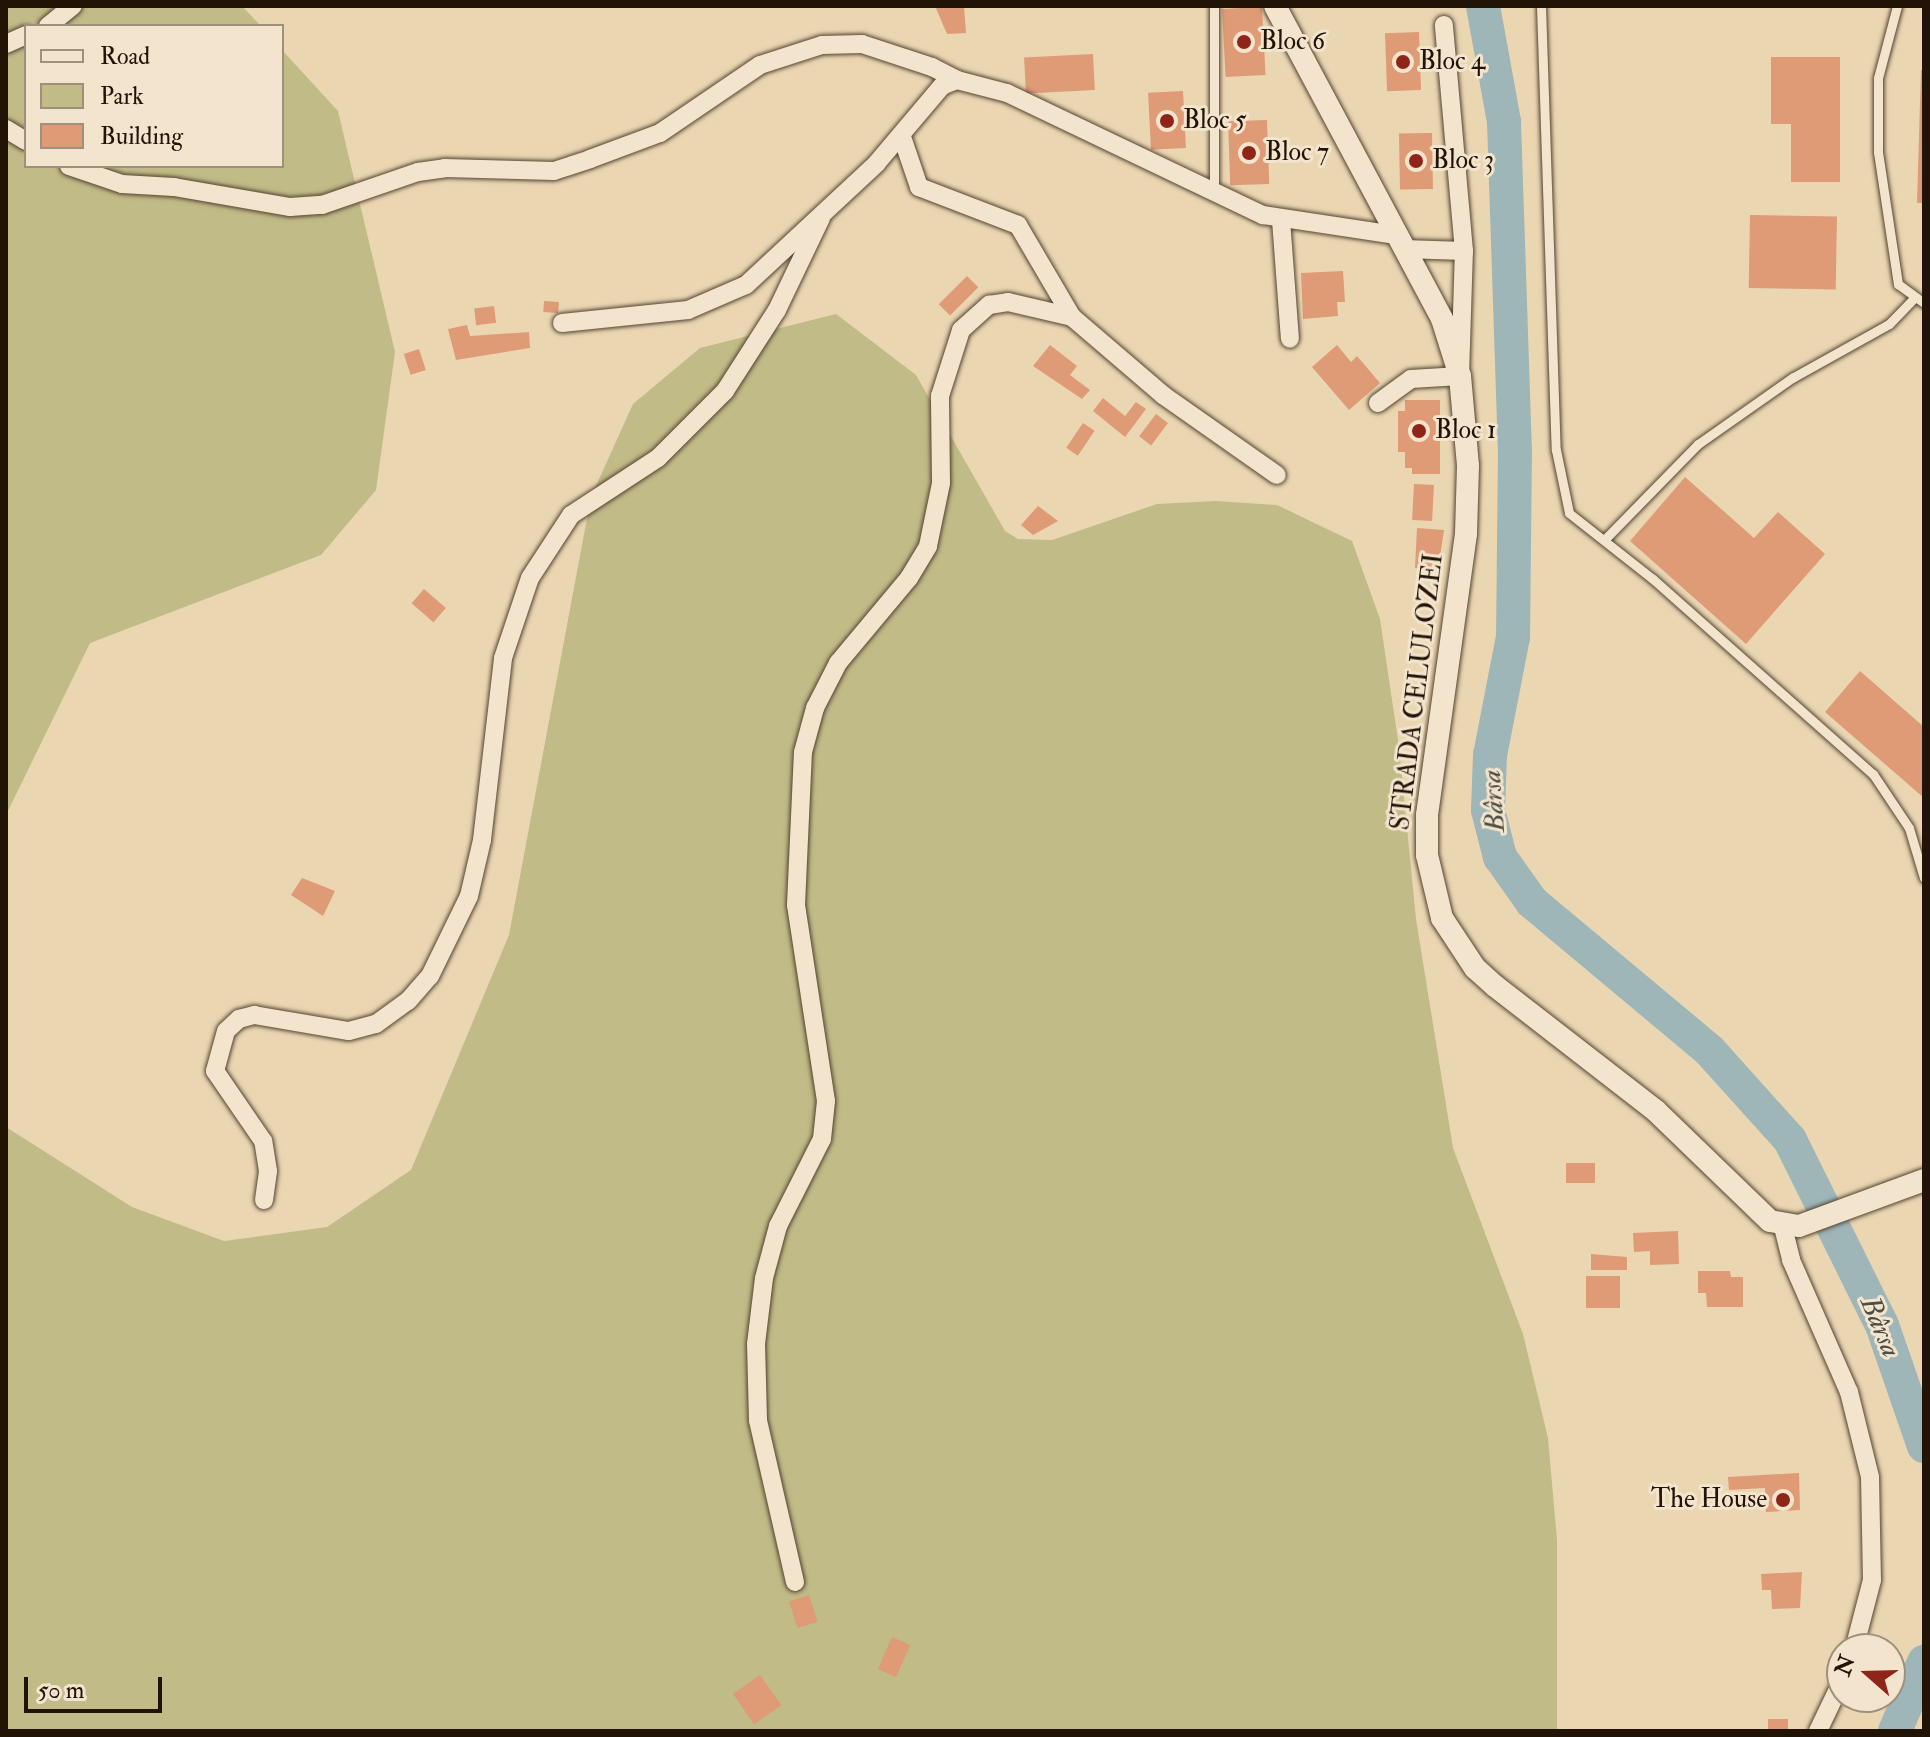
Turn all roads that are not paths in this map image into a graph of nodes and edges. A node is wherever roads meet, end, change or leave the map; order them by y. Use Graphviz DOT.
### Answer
graph roads {
  1 [pos="73,6"];
  2 [pos="1214,6"];
  3 [pos="1275,6"];
  4 [pos="1541,6"];
  5 [pos="1897,6"];
  6 [pos="50,24"];
  7 [pos="1444,25"];
  8 [pos="957,80"];
  9 [pos="6,129"];
  10 [pos="902,137"];
  11 [pos="24,140"];
  12 [pos="75,168"];
  13 [pos="1214,194"];
  14 [pos="821,218"];
  15 [pos="1281,220"];
  16 [pos="1400,242"];
  17 [pos="1464,251"];
  18 [pos="1913,299"];
  19 [pos="1924,303"];
  20 [pos="1072,317"];
  21 [pos="562,323"];
  22 [pos="1290,339"];
  23 [pos="1460,376"];
  24 [pos="1378,403"];
  25 [pos="1277,475"];
  26 [pos="1605,539"];
  27 [pos="1924,878"];
  28 [pos="1924,1180"];
  29 [pos="264,1200"];
  30 [pos="1791,1227"];
  31 [pos="795,1582"];
  32 [pos="1858,1633"];
  1 -- 6 [label="street"];
  2 -- 13 [label="lane"];
  3 -- 16 [label="street, STRADA CELULOZEI"];
  4 -- 26 [label="lane"];
  5 -- 18 [label="lane"];
  7 -- 17 [label="street, STRADA CELULOZEI"];
  8 -- 10 [label="street"];
  8 -- 12 [label="street"];
  8 -- 13 [label="street"];
  9 -- 11 [label="street"];
  10 -- 14 [label="street"];
  10 -- 20 [label="street"];
  13 -- 15 [label="street"];
  14 -- 21 [label="street"];
  14 -- 29 [label="street"];
  15 -- 16 [label="street"];
  15 -- 22 [label="street"];
  16 -- 17 [label="street"];
  16 -- 23 [label="street, STRADA CELULOZEI"];
  17 -- 23 [label="street, STRADA CELULOZEI"];
  18 -- 19 [label="lane"];
  18 -- 26 [label="lane"];
  20 -- 25 [label="street"];
  20 -- 31 [label="street"];
  23 -- 24 [label="street"];
  23 -- 30 [label="street, STRADA CELULOZEI"];
  26 -- 27 [label="lane"];
  28 -- 30 [label="street"];
  30 -- 32 [label="street"];
}
